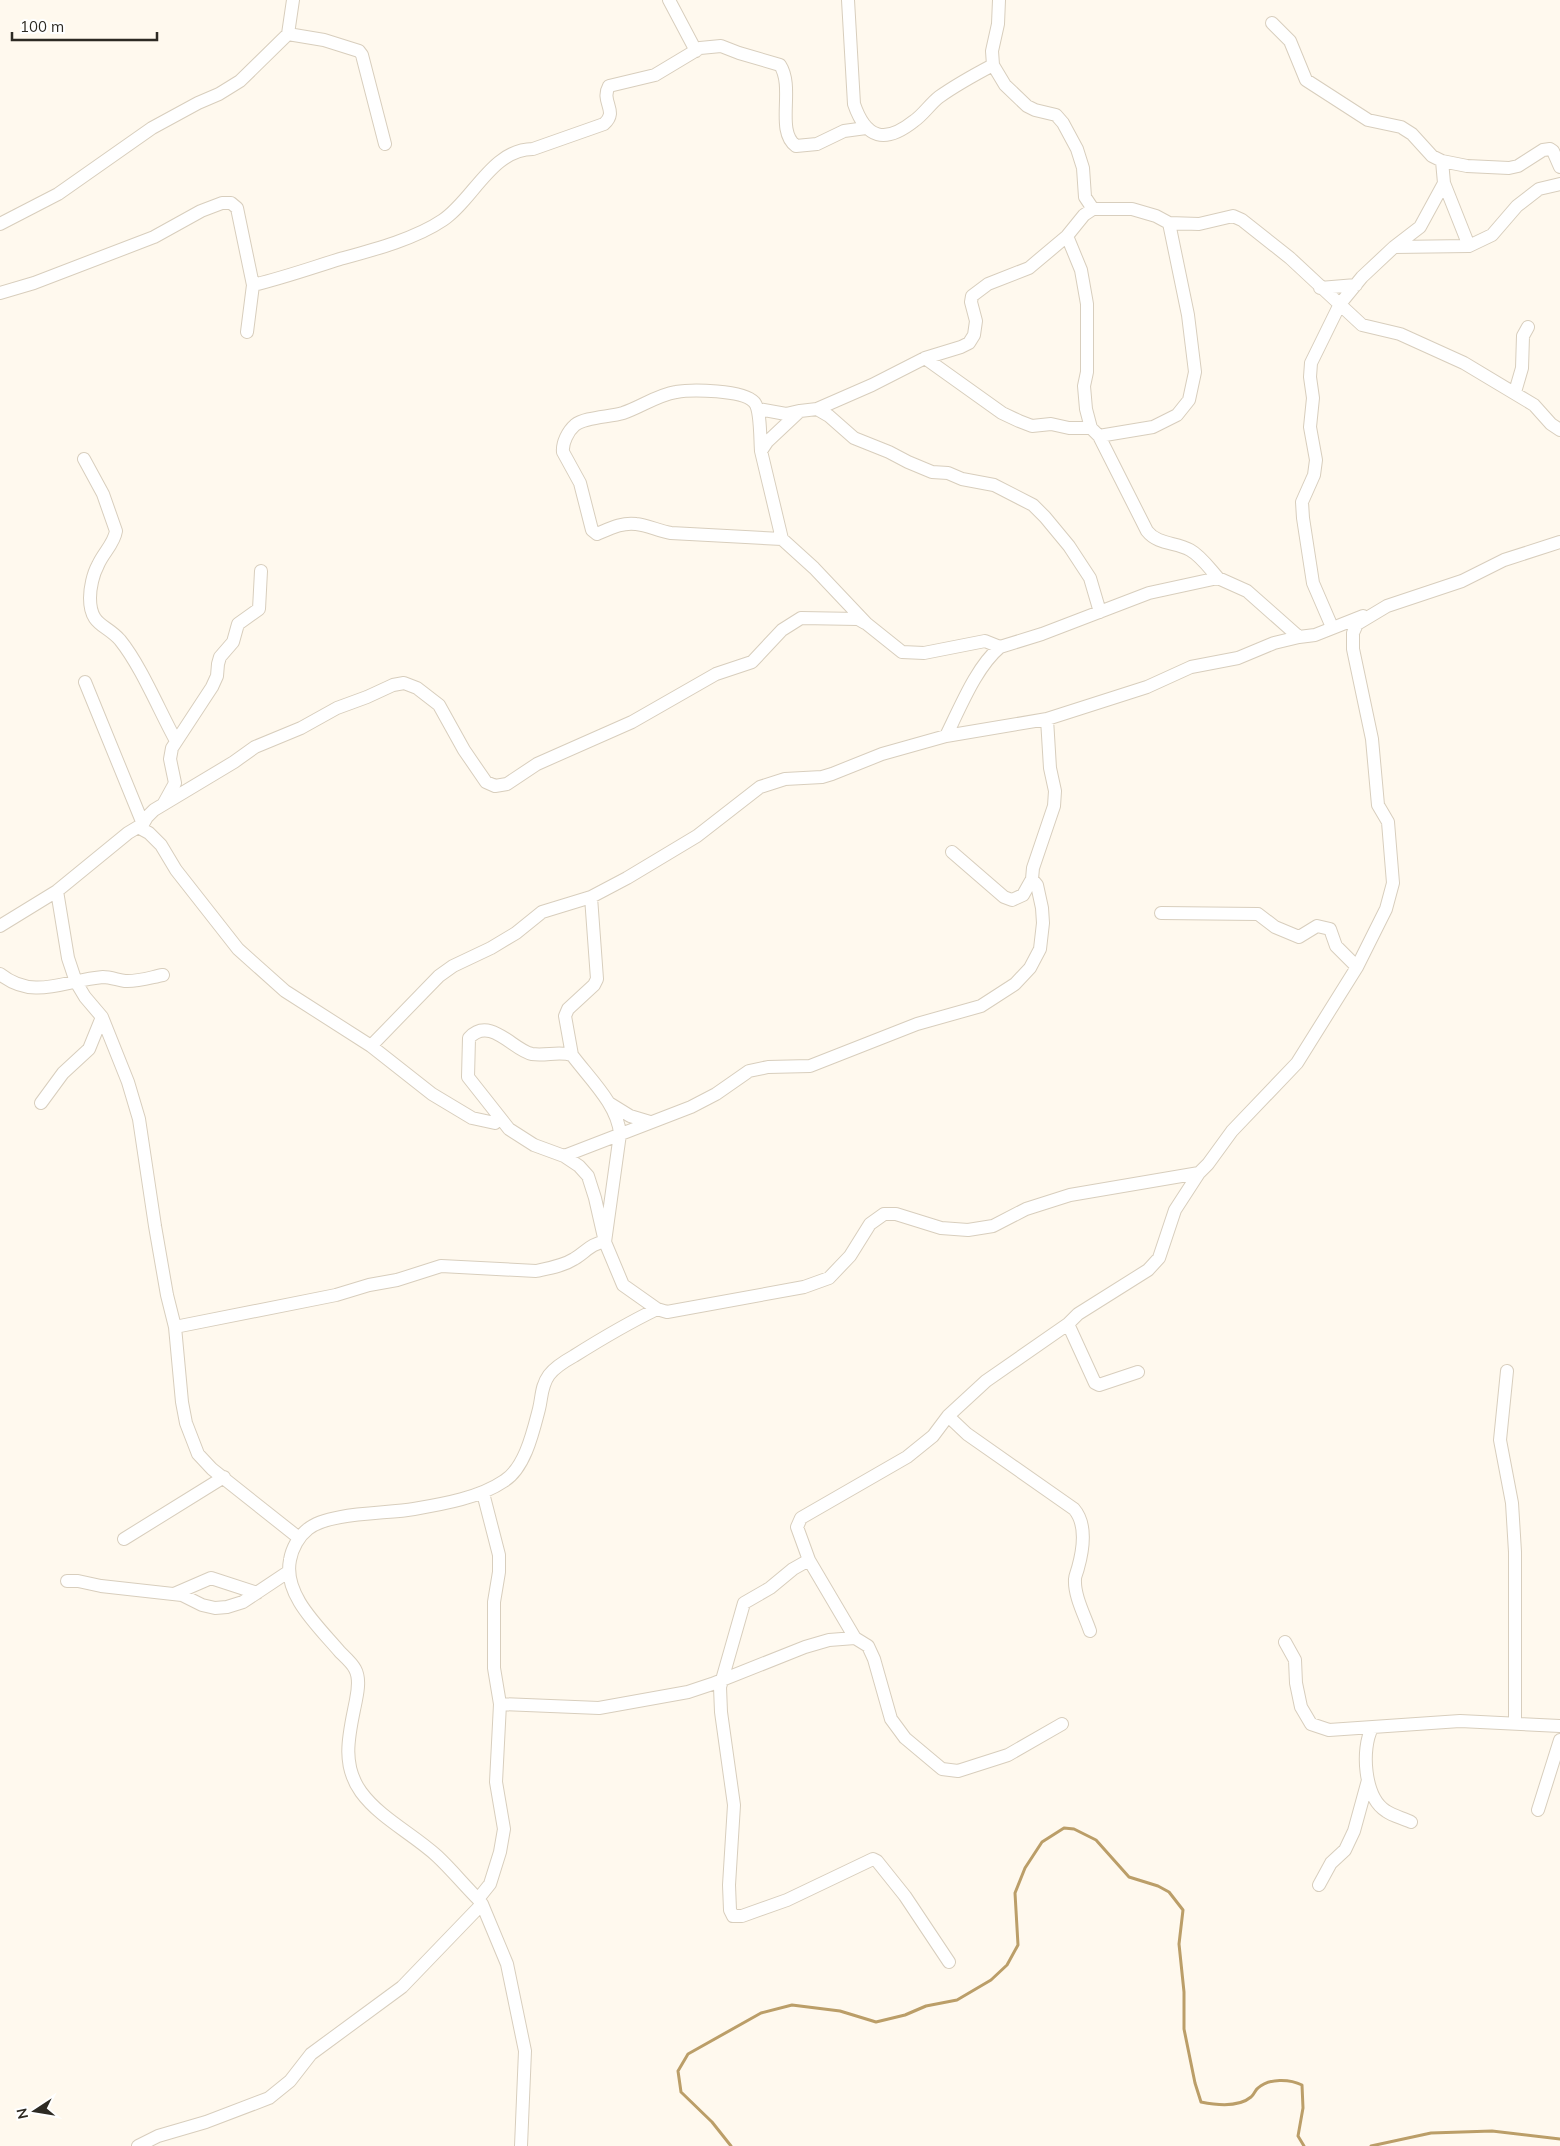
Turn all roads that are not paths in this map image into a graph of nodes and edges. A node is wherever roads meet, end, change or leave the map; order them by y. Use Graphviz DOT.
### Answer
graph roads {
  1 [pos="294,0"];
  2 [pos="670,0"];
  3 [pos="848,0"];
  4 [pos="999,0"];
  5 [pos="1272,23"];
  6 [pos="288,34"];
  7 [pos="696,50"];
  8 [pos="993,65"];
  9 [pos="866,128"];
  10 [pos="385,144"];
  11 [pos="1442,161"];
  12 [pos="1560,168"];
  13 [pos="1444,183"];
  14 [pos="1560,184"];
  15 [pos="1093,209"];
  16 [pos="1170,223"];
  17 [pos="0,224"];
  18 [pos="1068,236"];
  19 [pos="1469,246"];
  20 [pos="1394,247"];
  21 [pos="253,285"];
  22 [pos="1356,286"];
  23 [pos="1320,288"];
  24 [pos="0,293"];
  25 [pos="1340,304"];
  26 [pos="1528,327"];
  27 [pos="247,332"];
  28 [pos="925,358"];
  29 [pos="1515,392"];
  30 [pos="758,409"];
  31 [pos="817,409"];
  32 [pos="800,411"];
  33 [pos="1560,430"];
  34 [pos="1095,432"];
  35 [pos="762,451"];
  36 [pos="84,459"];
  37 [pos="782,539"];
  38 [pos="1560,542"];
  39 [pos="261,571"];
  40 [pos="1218,578"];
  41 [pos="1100,612"];
  42 [pos="1373,614"];
  43 [pos="867,624"];
  44 [pos="1332,627"];
  45 [pos="1299,637"];
  46 [pos="1000,646"];
  47 [pos="85,682"];
  48 [pos="1047,719"];
  49 [pos="946,736"];
  50 [pos="176,741"];
  51 [pos="162,805"];
  52 [pos="140,826"];
  53 [pos="952,852"];
  54 [pos="1032,879"];
  55 [pos="57,891"];
  56 [pos="591,897"];
  57 [pos="1161,913"];
  58 [pos="0,926"];
  59 [pos="1357,967"];
  60 [pos="0,974"];
  61 [pos="164,976"];
  62 [pos="76,982"];
  63 [pos="102,1017"];
  64 [pos="371,1046"];
  65 [pos="572,1055"];
  66 [pos="607,1102"];
  67 [pos="41,1103"];
  68 [pos="650,1122"];
  69 [pos="495,1123"];
  70 [pos="620,1134"];
  71 [pos="564,1156"];
  72 [pos="1199,1172"];
  73 [pos="605,1242"];
  74 [pos="657,1309"];
  75 [pos="1068,1324"];
  76 [pos="175,1327"];
  77 [pos="1138,1372"];
  78 [pos="1507,1372"];
  79 [pos="948,1416"];
  80 [pos="224,1477"];
  81 [pos="483,1493"];
  82 [pos="299,1538"];
  83 [pos="124,1539"];
  84 [pos="809,1560"];
  85 [pos="288,1572"];
  86 [pos="67,1581"];
  87 [pos="257,1593"];
  88 [pos="174,1594"];
  89 [pos="1090,1631"];
  90 [pos="855,1638"];
  91 [pos="1285,1642"];
  92 [pos="722,1679"];
  93 [pos="500,1704"];
  94 [pos="1515,1723"];
  95 [pos="1062,1724"];
  96 [pos="1560,1726"];
  97 [pos="1372,1728"];
  98 [pos="1560,1740"];
  99 [pos="1368,1780"];
  100 [pos="1538,1810"];
  101 [pos="1412,1822"];
  102 [pos="1319,1885"];
  103 [pos="480,1901"];
  104 [pos="949,1962"];
  105 [pos="138,2146"];
  106 [pos="521,2146"];
  1 -- 6 [label="street"];
  2 -- 7 [label="street"];
  3 -- 9 [label="street"];
  4 -- 8 [label="street"];
  5 -- 11 [label="street"];
  6 -- 10 [label="street"];
  6 -- 17 [label="street"];
  7 -- 9 [label="street"];
  7 -- 21 [label="street"];
  8 -- 9 [label="street"];
  8 -- 15 [label="street"];
  11 -- 12 [label="street"];
  11 -- 13 [label="street"];
  13 -- 19 [label="street"];
  13 -- 20 [label="street"];
  14 -- 19 [label="street"];
  15 -- 16 [label="street"];
  15 -- 18 [label="street"];
  16 -- 23 [label="street"];
  16 -- 34 [label="street"];
  18 -- 28 [label="street"];
  18 -- 34 [label="street"];
  19 -- 20 [label="street"];
  20 -- 22 [label="street"];
  21 -- 24 [label="street"];
  21 -- 27 [label="street"];
  22 -- 23 [label="street"];
  22 -- 25 [label="street"];
  23 -- 25 [label="street"];
  25 -- 29 [label="street"];
  25 -- 44 [label="street"];
  26 -- 29 [label="street"];
  28 -- 31 [label="street"];
  28 -- 34 [label="street"];
  29 -- 33 [label="street"];
  30 -- 32 [label="street"];
  30 -- 35 [label="street"];
  30 -- 37 [label="street"];
  31 -- 32 [label="street"];
  31 -- 41 [label="street"];
  32 -- 35 [label="street"];
  34 -- 40 [label="street"];
  35 -- 37 [label="street"];
  36 -- 50 [label="street"];
  37 -- 43 [label="street"];
  38 -- 42 [label="street"];
  39 -- 50 [label="street"];
  40 -- 41 [label="street"];
  40 -- 45 [label="street"];
  41 -- 46 [label="street"];
  42 -- 44 [label="street"];
  42 -- 59 [label="street"];
  43 -- 46 [label="street"];
  43 -- 51 [label="street"];
  44 -- 45 [label="street"];
  45 -- 48 [label="street"];
  46 -- 49 [label="street"];
  47 -- 52 [label="street"];
  48 -- 49 [label="street"];
  48 -- 54 [label="street"];
  49 -- 56 [label="street"];
  50 -- 51 [label="street"];
  51 -- 52 [label="street"];
  52 -- 55 [label="street"];
  52 -- 64 [label="street"];
  53 -- 54 [label="street"];
  54 -- 68 [label="street"];
  55 -- 58 [label="street"];
  55 -- 62 [label="street"];
  56 -- 64 [label="street"];
  56 -- 65 [label="street"];
  57 -- 59 [label="street"];
  59 -- 72 [label="street"];
  60 -- 62 [label="street"];
  61 -- 62 [label="street"];
  62 -- 63 [label="street"];
  63 -- 67 [label="street"];
  63 -- 76 [label="street"];
  64 -- 69 [label="street"];
  65 -- 66 [label="street"];
  65 -- 71 [label="street"];
  66 -- 68 [label="street"];
  66 -- 70 [label="street"];
  68 -- 70 [label="street"];
  70 -- 71 [label="street"];
  70 -- 73 [label="street"];
  71 -- 73 [label="street"];
  72 -- 74 [label="street"];
  72 -- 75 [label="street"];
  73 -- 74 [label="street"];
  73 -- 76 [label="street"];
  74 -- 81 [label="street"];
  75 -- 77 [label="street"];
  75 -- 79 [label="street"];
  76 -- 80 [label="street"];
  78 -- 94 [label="street"];
  79 -- 84 [label="street"];
  79 -- 89 [label="street"];
  80 -- 82 [label="street"];
  80 -- 83 [label="street"];
  81 -- 82 [label="street"];
  81 -- 93 [label="street"];
  82 -- 85 [label="street"];
  84 -- 90 [label="street"];
  84 -- 92 [label="street"];
  85 -- 87 [label="street"];
  85 -- 103 [label="street"];
  86 -- 88 [label="street"];
  87 -- 88 [label="street"];
  87 -- 88 [label="street"];
  90 -- 92 [label="street"];
  90 -- 95 [label="street"];
  91 -- 97 [label="street"];
  92 -- 93 [label="street"];
  92 -- 104 [label="street"];
  93 -- 103 [label="street"];
  94 -- 96 [label="street"];
  94 -- 97 [label="street"];
  97 -- 99 [label="street"];
  98 -- 100 [label="street"];
  99 -- 101 [label="street"];
  99 -- 102 [label="street"];
  103 -- 105 [label="street"];
  103 -- 106 [label="street"];
}
